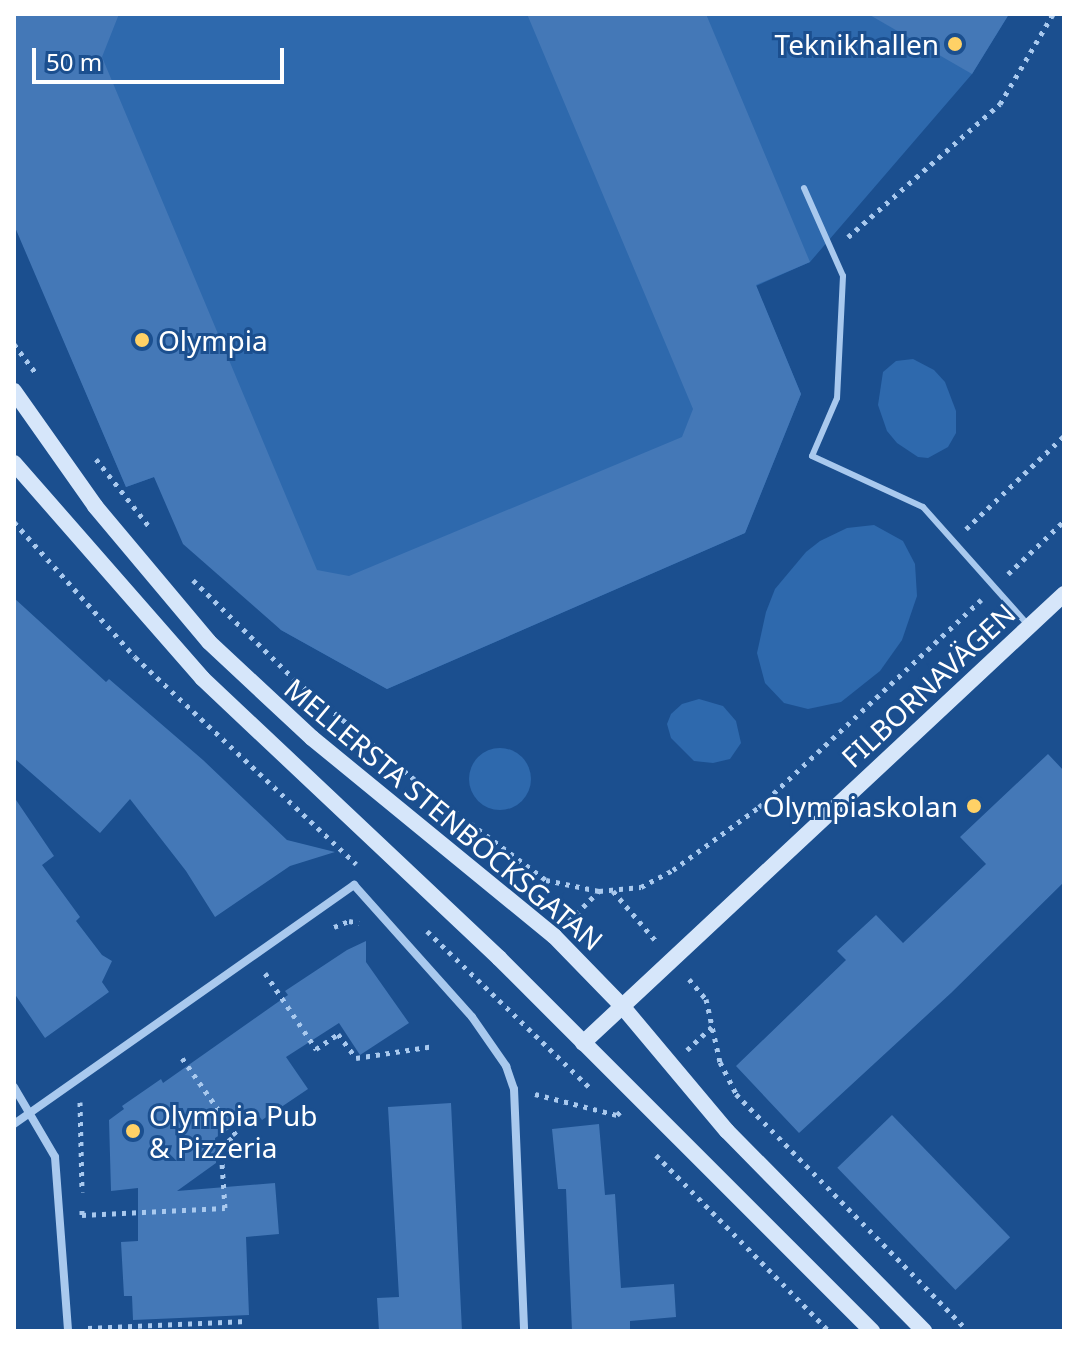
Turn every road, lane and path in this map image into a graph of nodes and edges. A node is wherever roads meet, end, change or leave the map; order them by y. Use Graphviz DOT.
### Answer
graph roads {
  1 [pos="1053,14"];
  2 [pos="804,188"];
  3 [pos="831,250"];
  4 [pos="14,344"];
  5 [pos="43,385"];
  6 [pos="14,391"];
  7 [pos="1064,436"];
  8 [pos="89,450"];
  9 [pos="14,463"];
  10 [pos="1064,521"];
  11 [pos="155,534"];
  12 [pos="953,541"];
  13 [pos="183,570"];
  14 [pos="994,587"];
  15 [pos="1064,594"];
  16 [pos="1029,626"];
  17 [pos="613,891"];
  18 [pos="373,927"];
  19 [pos="330,929"];
  20 [pos="672,959"];
  21 [pos="278,964"];
  22 [pos="265,973"];
  23 [pos="253,981"];
  24 [pos="622,1006"];
  25 [pos="583,1043"];
  26 [pos="434,1046"];
  27 [pos="182,1058"];
  28 [pos="14,1087"];
  29 [pos="92,1092"];
  30 [pos="31,1112"];
  31 [pos="14,1124"];
  32 [pos="247,1321"];
  33 [pos="88,1328"];
  34 [pos="68,1331"];
  35 [pos="524,1331"];
  36 [pos="872,1331"];
  37 [pos="924,1331"];
  38 [pos="968,1331"];
  1 -- 3 [label="path"];
  2 -- 3 [label="lane"];
  3 -- 12 [label="lane"];
  4 -- 5 [label="path"];
  6 -- 24 [label="main road, MELLERSTA STENBOCKSGATAN"];
  7 -- 12 [label="path"];
  8 -- 11 [label="path"];
  9 -- 25 [label="main road, MELLERSTA STENBOCKSGATAN"];
  10 -- 14 [label="path"];
  12 -- 14 [label="lane"];
  13 -- 17 [label="path"];
  14 -- 16 [label="lane"];
  14 -- 17 [label="path"];
  15 -- 16 [label="main road, FILBORNAVÄGEN"];
  16 -- 20 [label="main road, FILBORNAVÄGEN"];
  17 -- 20 [label="path"];
  18 -- 19 [label="path"];
  20 -- 24 [label="main road, FILBORNAVÄGEN"];
  20 -- 38 [label="path"];
  21 -- 22 [label="path"];
  22 -- 23 [label="path"];
  22 -- 26 [label="path"];
  24 -- 25 [label="main road, FILBORNAVÄGEN"];
  24 -- 37 [label="main road, MELLERSTA STENBOCKSGATAN"];
  25 -- 36 [label="main road, MELLERSTA STENBOCKSGATAN"];
  27 -- 29 [label="path"];
  28 -- 30 [label="street"];
  30 -- 31 [label="street"];
  30 -- 34 [label="street"];
  30 -- 35 [label="street"];
  32 -- 33 [label="path"];
}
